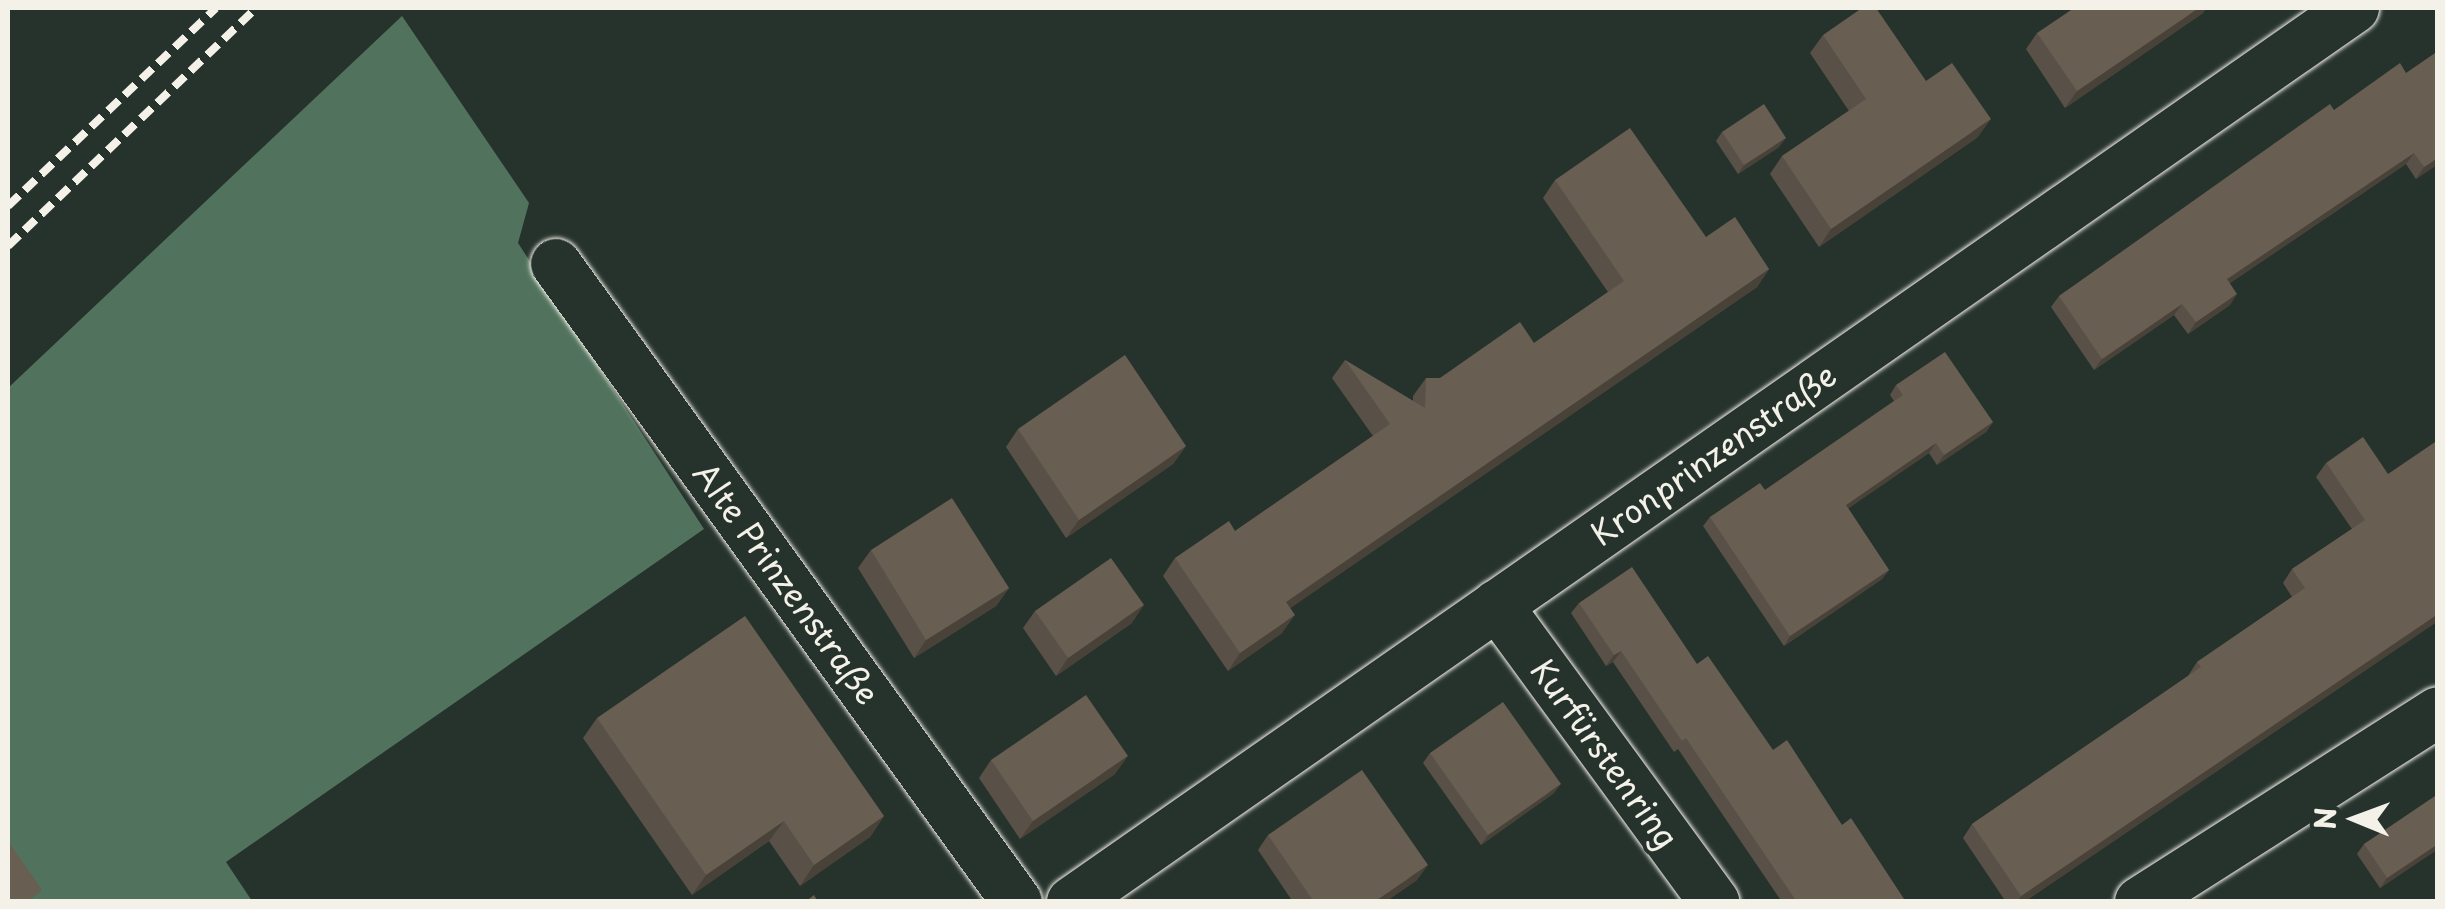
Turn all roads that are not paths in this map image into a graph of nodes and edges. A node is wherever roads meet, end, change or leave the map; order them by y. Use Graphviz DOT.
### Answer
graph roads {
  1 [pos="2354,8"];
  2 [pos="556,264"];
  3 [pos="1497,605"];
  4 [pos="2438,712"];
  5 [pos="1018,902"];
  6 [pos="1072,902"];
  7 [pos="1714,902"];
  8 [pos="2140,902"];
  1 -- 3 [label="street, Kronprinzenstraße"];
  2 -- 5 [label="street, Alte Prinzenstraße"];
  3 -- 6 [label="street, Kronprinzenstraße"];
  3 -- 7 [label="street, Kurfürstenring"];
  4 -- 8 [label="street"];
}
